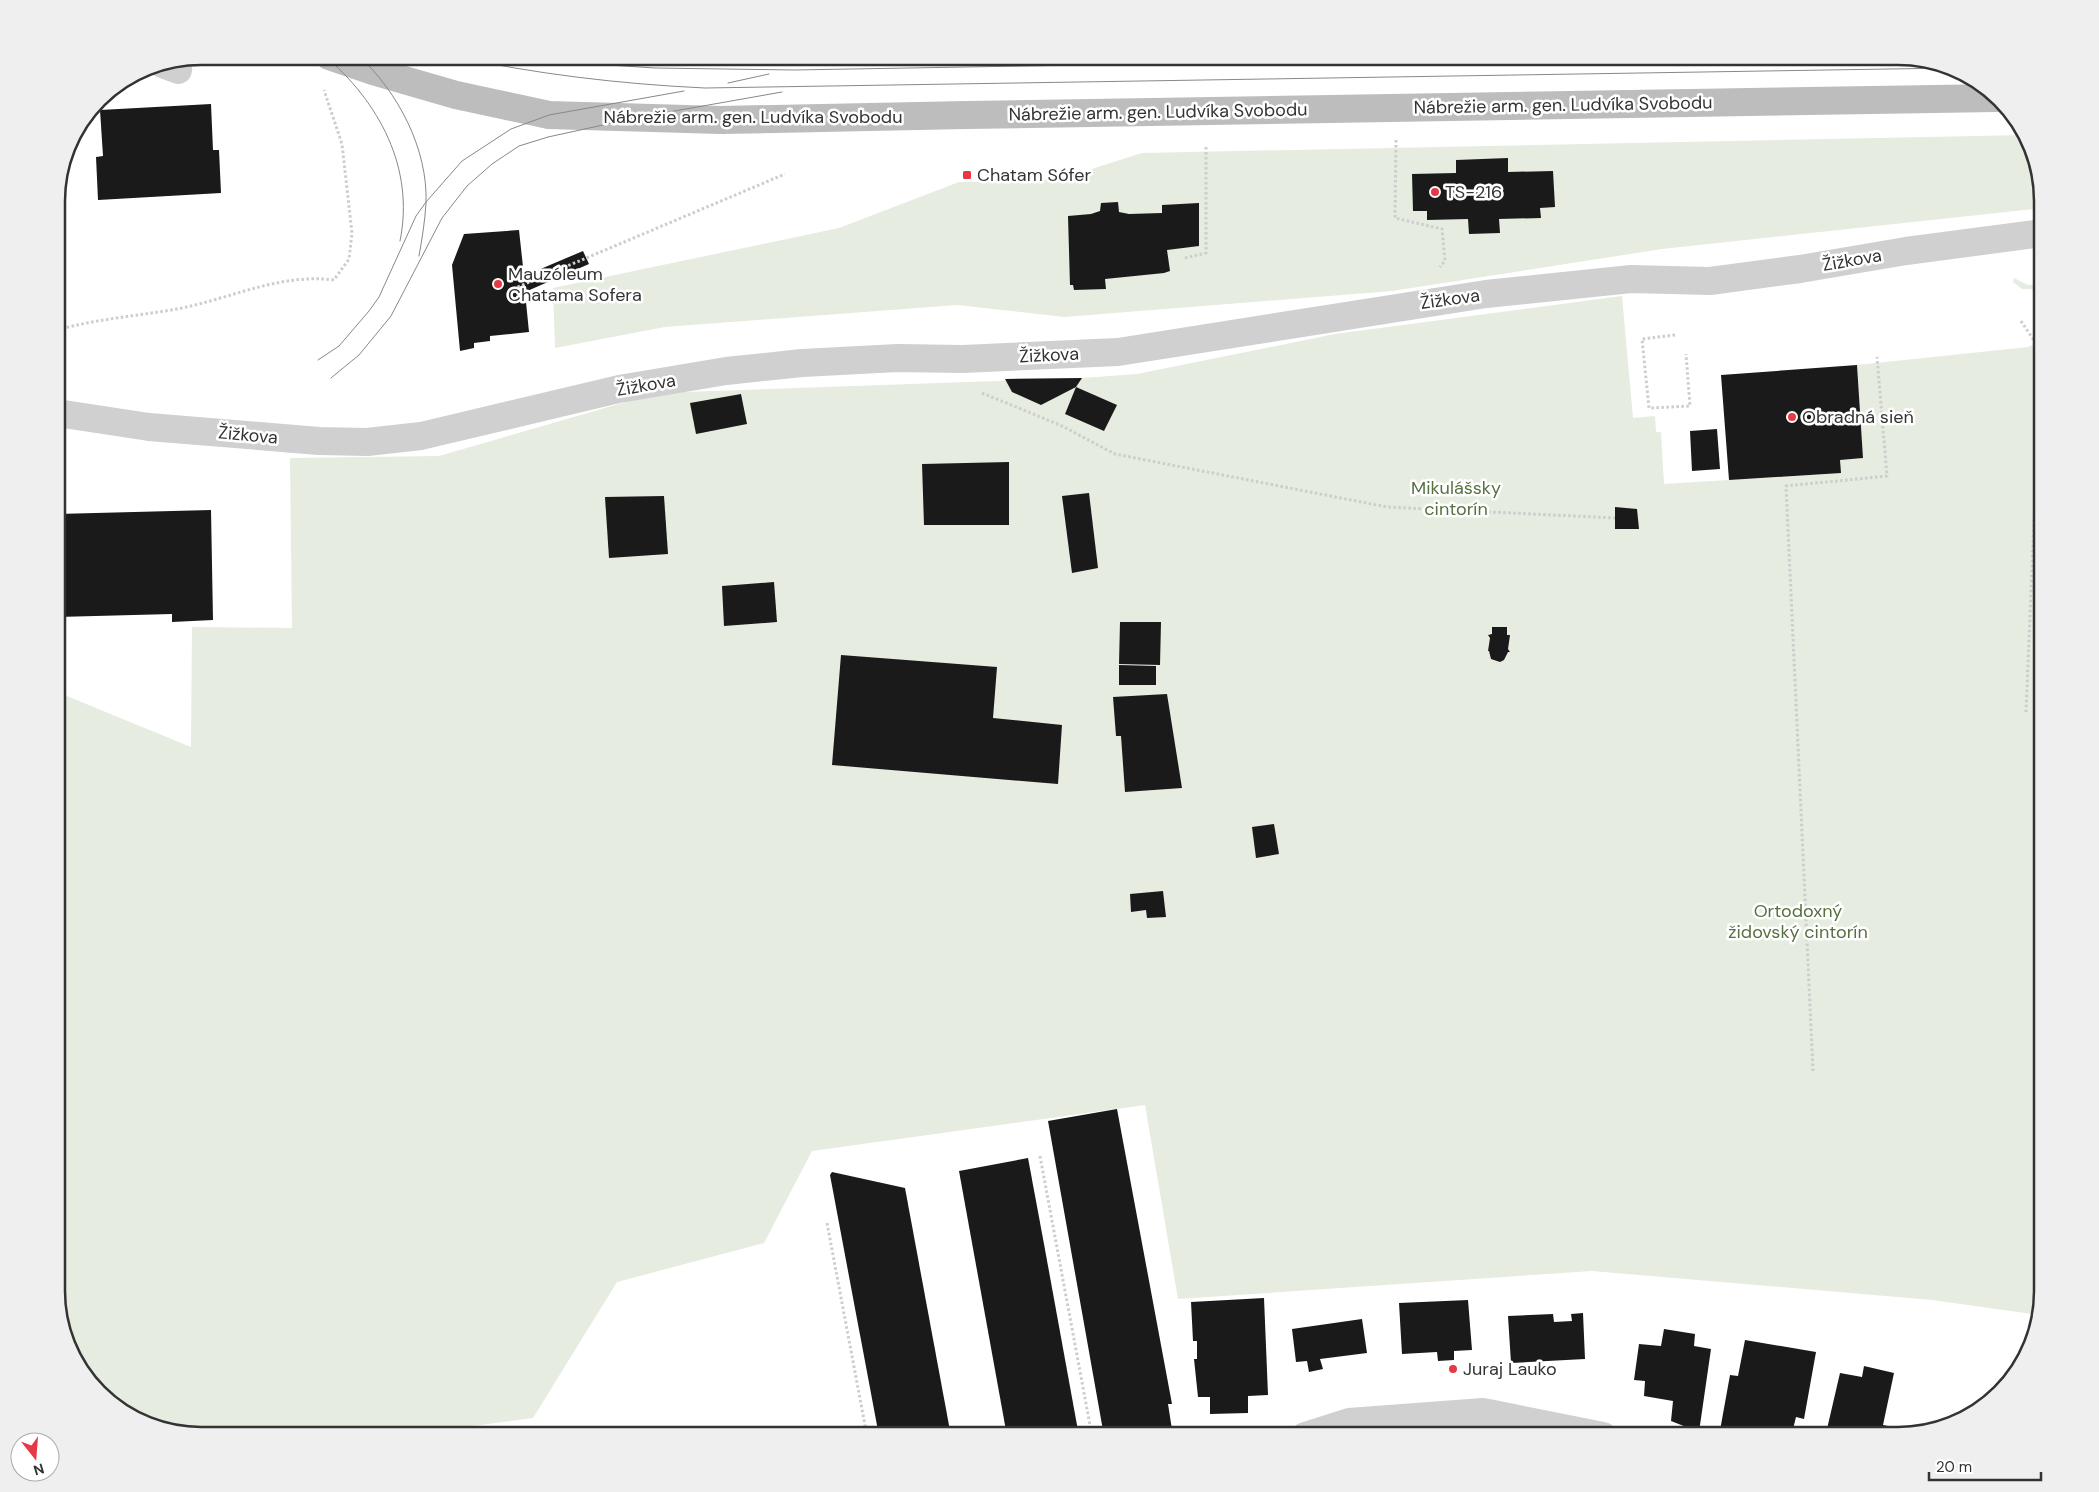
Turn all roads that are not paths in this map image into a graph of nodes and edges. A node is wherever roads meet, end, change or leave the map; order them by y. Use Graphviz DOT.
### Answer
graph roads {
  1 [pos="358,65"];
  2 [pos="1987,98"];
  3 [pos="2034,234"];
  4 [pos="65,415"];
  5 [pos="1333,1427"];
  6 [pos="1557,1427"];
  1 -- 2 [label="main road, Nábrežie arm. gen. Ludvíka Svobodu"];
  3 -- 4 [label="street, Žižkova"];
  5 -- 6 [label="street"];
}
